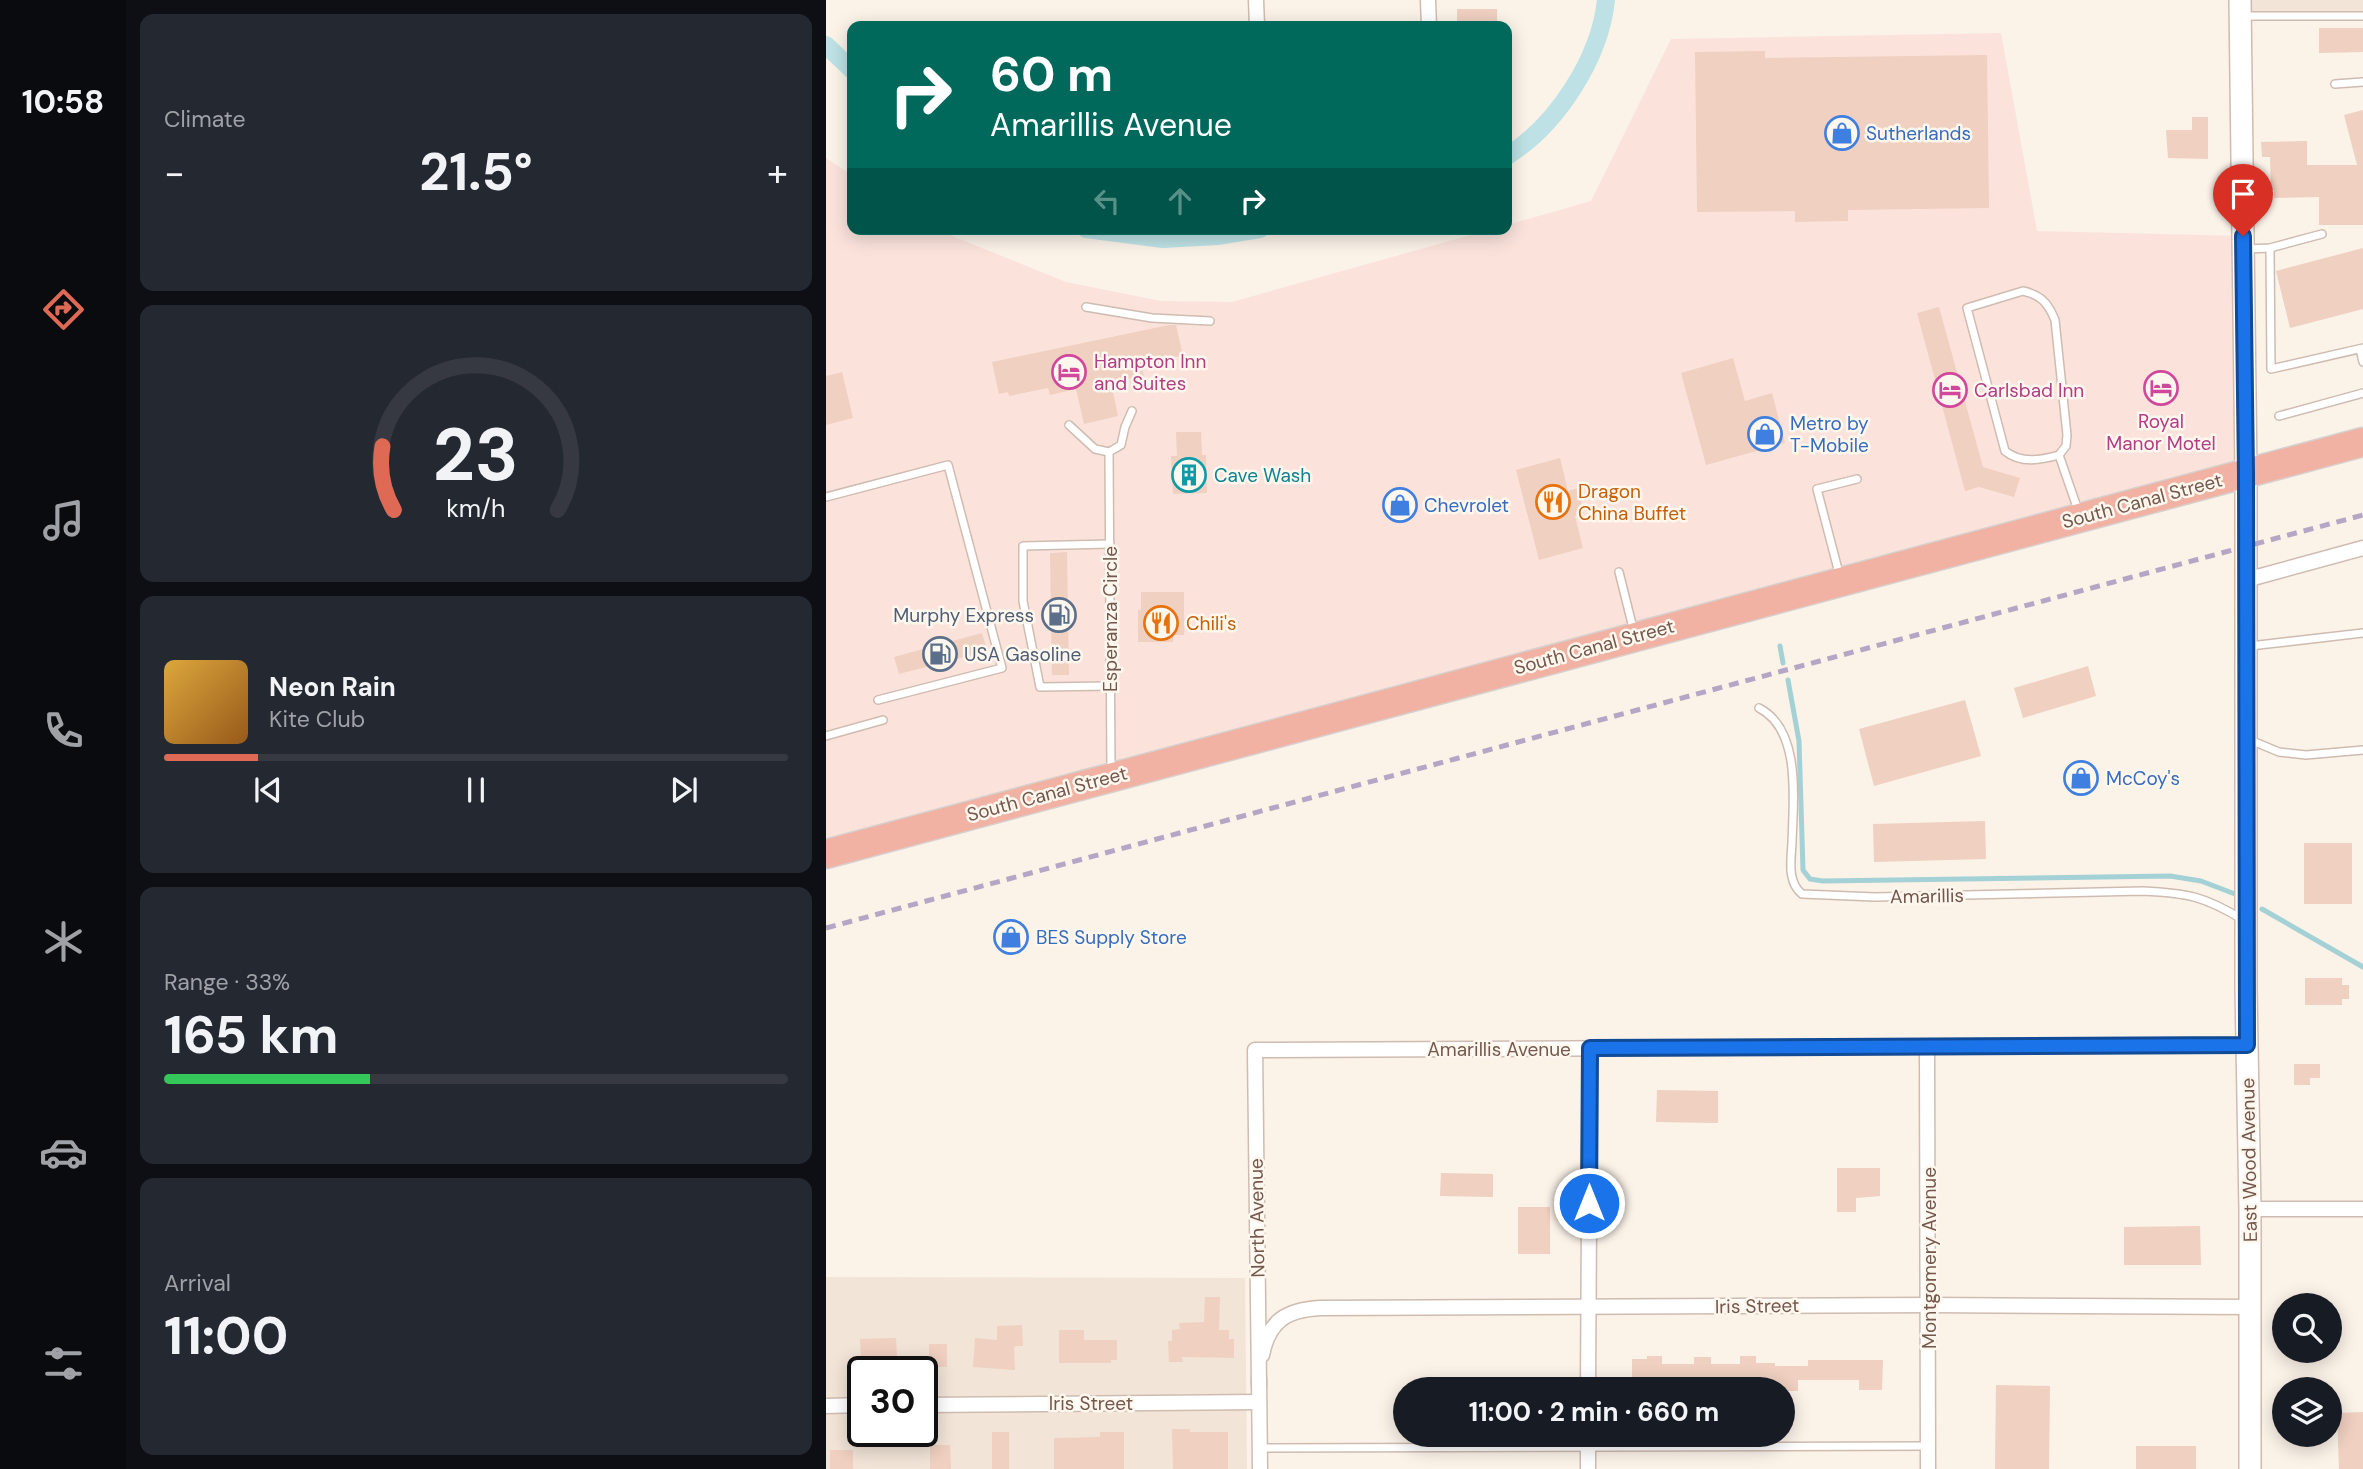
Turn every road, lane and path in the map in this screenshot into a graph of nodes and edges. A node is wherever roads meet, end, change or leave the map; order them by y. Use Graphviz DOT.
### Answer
graph roads {
  1 [pos="1256,0"];
  2 [pos="1428,0"];
  3 [pos="2240,8"];
  4 [pos="2363,16"];
  5 [pos="1256,21"];
  6 [pos="1429,21"];
  7 [pos="2363,82"];
  8 [pos="2334,84"];
  9 [pos="2322,234"];
  10 [pos="2270,248"];
  11 [pos="2243,249"];
  12 [pos="1086,307"];
  13 [pos="1210,321"];
  14 [pos="2361,349"];
  15 [pos="2363,362"];
  16 [pos="2363,393"];
  17 [pos="1132,411"];
  18 [pos="2279,416"];
  19 [pos="1069,425"];
  20 [pos="2363,442"];
  21 [pos="1109,452"];
  22 [pos="2059,455"];
  23 [pos="2246,473"];
  24 [pos="1857,479"];
  25 [pos="826,497"];
  26 [pos="2080,517"];
  27 [pos="1110,544"];
  28 [pos="2363,548"];
  29 [pos="1619,572"];
  30 [pos="2246,580"];
  31 [pos="1841,581"];
  32 [pos="2363,633"];
  33 [pos="1635,636"];
  34 [pos="2246,646"];
  35 [pos="1111,686"];
  36 [pos="878,700"];
  37 [pos="1759,708"];
  38 [pos="884,720"];
  39 [pos="826,736"];
  40 [pos="2246,739"];
  41 [pos="2363,750"];
  42 [pos="1111,776"];
  43 [pos="826,854"];
  44 [pos="2246,922"];
  45 [pos="2247,1045"];
  46 [pos="1927,1046"];
  47 [pos="1590,1048"];
  48 [pos="1255,1050"];
  49 [pos="2250,1209"];
  50 [pos="2363,1209"];
  51 [pos="1929,1305"];
  52 [pos="1589,1307"];
  53 [pos="2250,1307"];
  54 [pos="1271,1329"];
  55 [pos="1588,1377"];
  56 [pos="1259,1385"];
  57 [pos="1259,1402"];
  58 [pos="847,1405"];
  59 [pos="938,1405"];
  60 [pos="826,1406"];
  61 [pos="1795,1444"];
  62 [pos="1393,1445"];
  63 [pos="1928,1446"];
  64 [pos="1588,1447"];
  65 [pos="1260,1448"];
  66 [pos="1260,1469"];
  67 [pos="1588,1469"];
  68 [pos="1928,1469"];
  69 [pos="2250,1469"];
  1 -- 5 [label="street"];
  2 -- 6 [label="street"];
  3 -- 4 [label="lane"];
  3 -- 11 [label="main road, East Wood Avenue"];
  7 -- 8 [label="lane"];
  9 -- 10 [label="lane"];
  10 -- 11 [label="lane"];
  10 -- 14 [label="lane"];
  11 -- 23 [label="main road, East Wood Avenue"];
  12 -- 13 [label="lane"];
  14 -- 15 [label="lane"];
  16 -- 18 [label="lane"];
  17 -- 21 [label="lane"];
  19 -- 21 [label="lane"];
  20 -- 23 [label="highway, South Canal Street"];
  21 -- 27 [label="lane, Esperanza Circle"];
  22 -- 22 [label="lane"];
  22 -- 26 [label="lane"];
  23 -- 26 [label="highway, South Canal Street"];
  23 -- 30 [label="main road, East Wood Avenue"];
  24 -- 31 [label="lane"];
  25 -- 36 [label="lane"];
  26 -- 31 [label="highway, South Canal Street"];
  27 -- 35 [label="lane, Esperanza Circle"];
  27 -- 35 [label="lane"];
  28 -- 30 [label="street"];
  29 -- 33 [label="lane"];
  30 -- 34 [label="main road, East Wood Avenue"];
  31 -- 33 [label="highway, South Canal Street"];
  32 -- 34 [label="lane"];
  33 -- 42 [label="highway, South Canal Street"];
  34 -- 40 [label="main road, East Wood Avenue"];
  35 -- 42 [label="lane, Esperanza Circle"];
  37 -- 44 [label="lane, Amarillis"];
  38 -- 39 [label="lane"];
  40 -- 41 [label="lane"];
  40 -- 44 [label="main road, East Wood Avenue"];
  42 -- 43 [label="highway, South Canal Street"];
  44 -- 45 [label="main road, East Wood Avenue"];
  45 -- 46 [label="street, Amarillis Avenue"];
  45 -- 49 [label="main road, East Wood Avenue"];
  46 -- 47 [label="street, Amarillis Avenue"];
  46 -- 51 [label="street, Montgomery Avenue"];
  47 -- 48 [label="street, Amarillis Avenue"];
  47 -- 52 [label="street"];
  48 -- 56 [label="street, North Avenue"];
  49 -- 50 [label="street"];
  49 -- 53 [label="main road, East Wood Avenue"];
  51 -- 52 [label="street, Iris Street"];
  51 -- 53 [label="street, Iris Street"];
  51 -- 63 [label="street, Montgomery Avenue"];
  52 -- 54 [label="street, Iris Street"];
  52 -- 55 [label="street"];
  53 -- 69 [label="main road, East Wood Avenue"];
  54 -- 56 [label="street, North Avenue"];
  56 -- 57 [label="street, North Avenue"];
  57 -- 59 [label="street, Iris Street"];
  57 -- 65 [label="street, North Avenue"];
  58 -- 60 [label="street"];
  61 -- 63 [label="lane"];
  62 -- 65 [label="lane"];
  63 -- 68 [label="street, Montgomery Avenue"];
  64 -- 67 [label="street"];
  65 -- 66 [label="street, North Avenue"];
}
